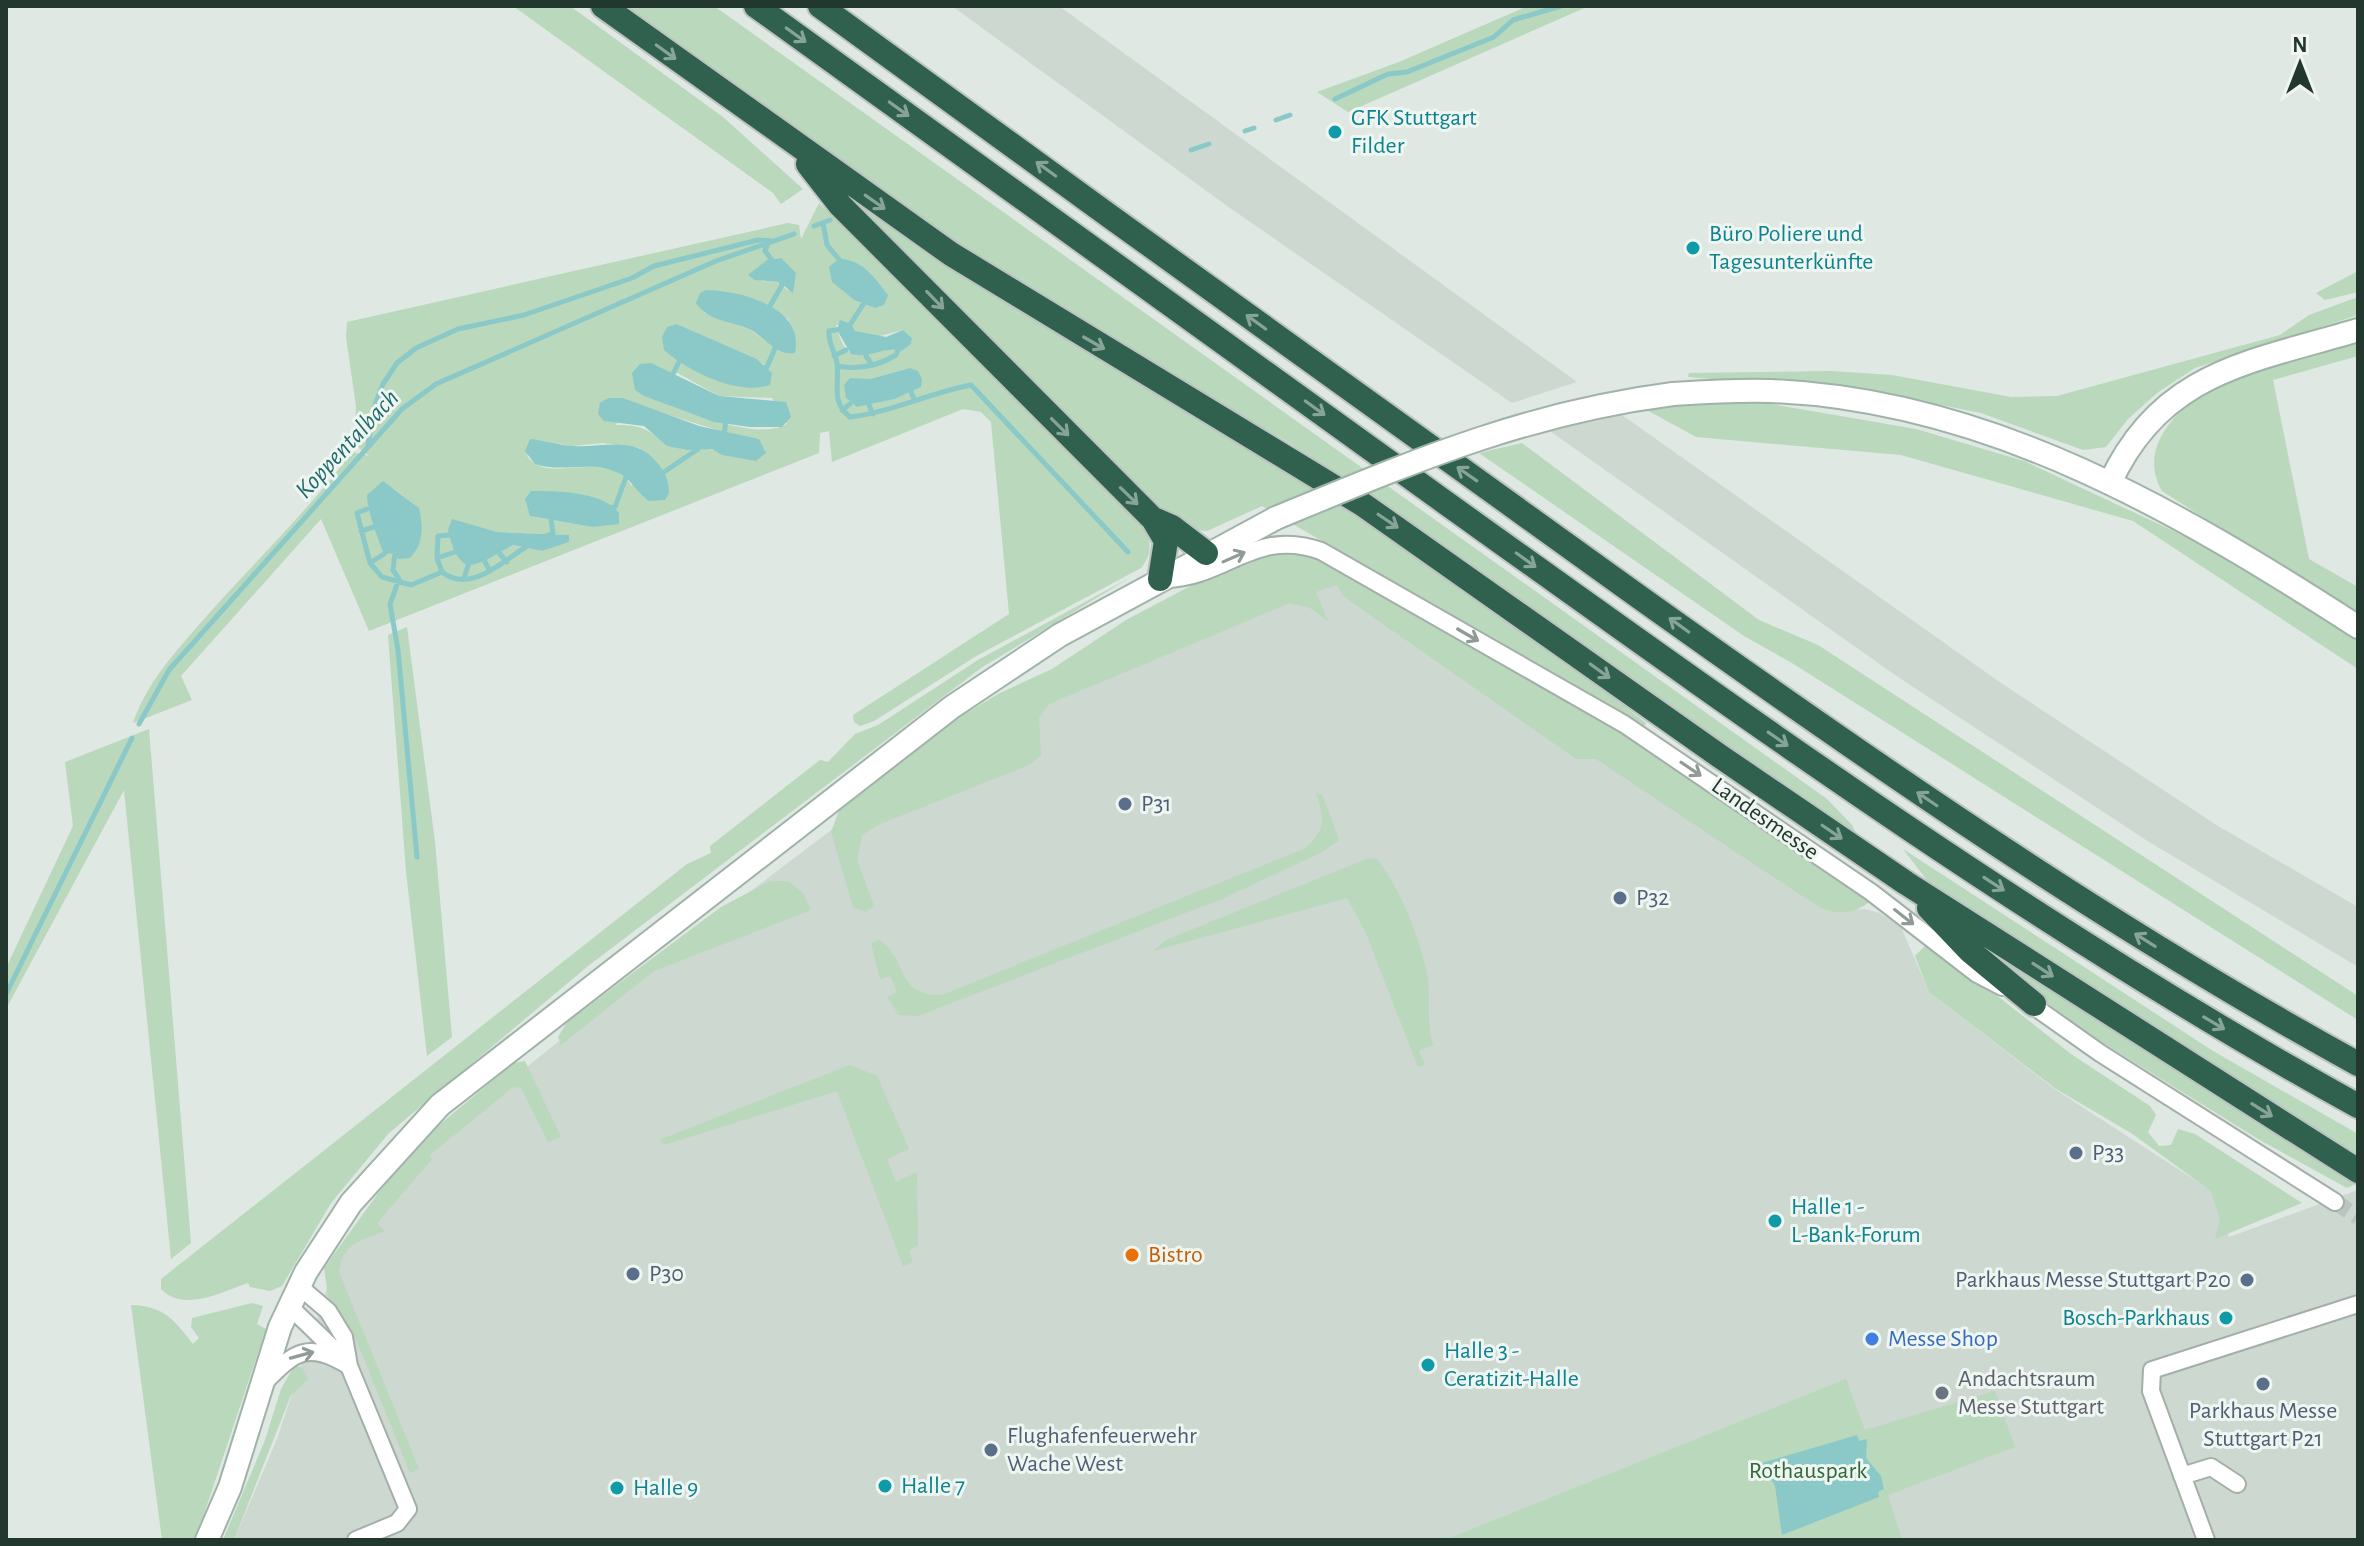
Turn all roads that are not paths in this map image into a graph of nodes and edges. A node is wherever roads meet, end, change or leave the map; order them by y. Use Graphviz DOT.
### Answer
graph roads {
  1 [pos="603,6"];
  2 [pos="756,6"];
  3 [pos="820,6"];
  4 [pos="789,140"];
  5 [pos="2358,330"];
  6 [pos="2110,483"];
  7 [pos="1153,519"];
  8 [pos="1206,553"];
  9 [pos="1160,579"];
  10 [pos="2358,627"];
  11 [pos="1906,883"];
  12 [pos="2034,1004"];
  13 [pos="2358,1064"];
  14 [pos="2358,1106"];
  15 [pos="2358,1171"];
  16 [pos="2335,1202"];
  17 [pos="294,1296"];
  18 [pos="2358,1304"];
  19 [pos="349,1366"];
  20 [pos="263,1384"];
  21 [pos="2182,1476"];
  22 [pos="2237,1484"];
  23 [pos="207,1540"];
  24 [pos="356,1540"];
  25 [pos="2206,1540"];
  1 -- 4 [label="highway, one-way"];
  2 -- 14 [label="highway, one-way"];
  13 -- 3 [label="highway, one-way"];
  4 -- 7 [label="highway, one-way"];
  4 -- 11 [label="highway, one-way"];
  5 -- 6 [label="main road"];
  6 -- 8 [label="main road, bridge"];
  6 -- 10 [label="main road"];
  7 -- 8 [label="highway"];
  7 -- 9 [label="highway"];
  8 -- 9 [label="main road"];
  9 -- 12 [label="street, Landesmesse, one-way"];
  9 -- 17 [label="main road"];
  11 -- 12 [label="highway"];
  11 -- 15 [label="highway, one-way"];
  12 -- 16 [label="street, Landesmesse"];
  17 -- 19 [label="street"];
  17 -- 19 [label="street"];
  17 -- 20 [label="main road"];
  18 -- 21 [label="street"];
  20 -- 19 [label="street, one-way"];
  19 -- 24 [label="street"];
  20 -- 23 [label="main road"];
  21 -- 22 [label="street"];
  21 -- 25 [label="street"];
}
